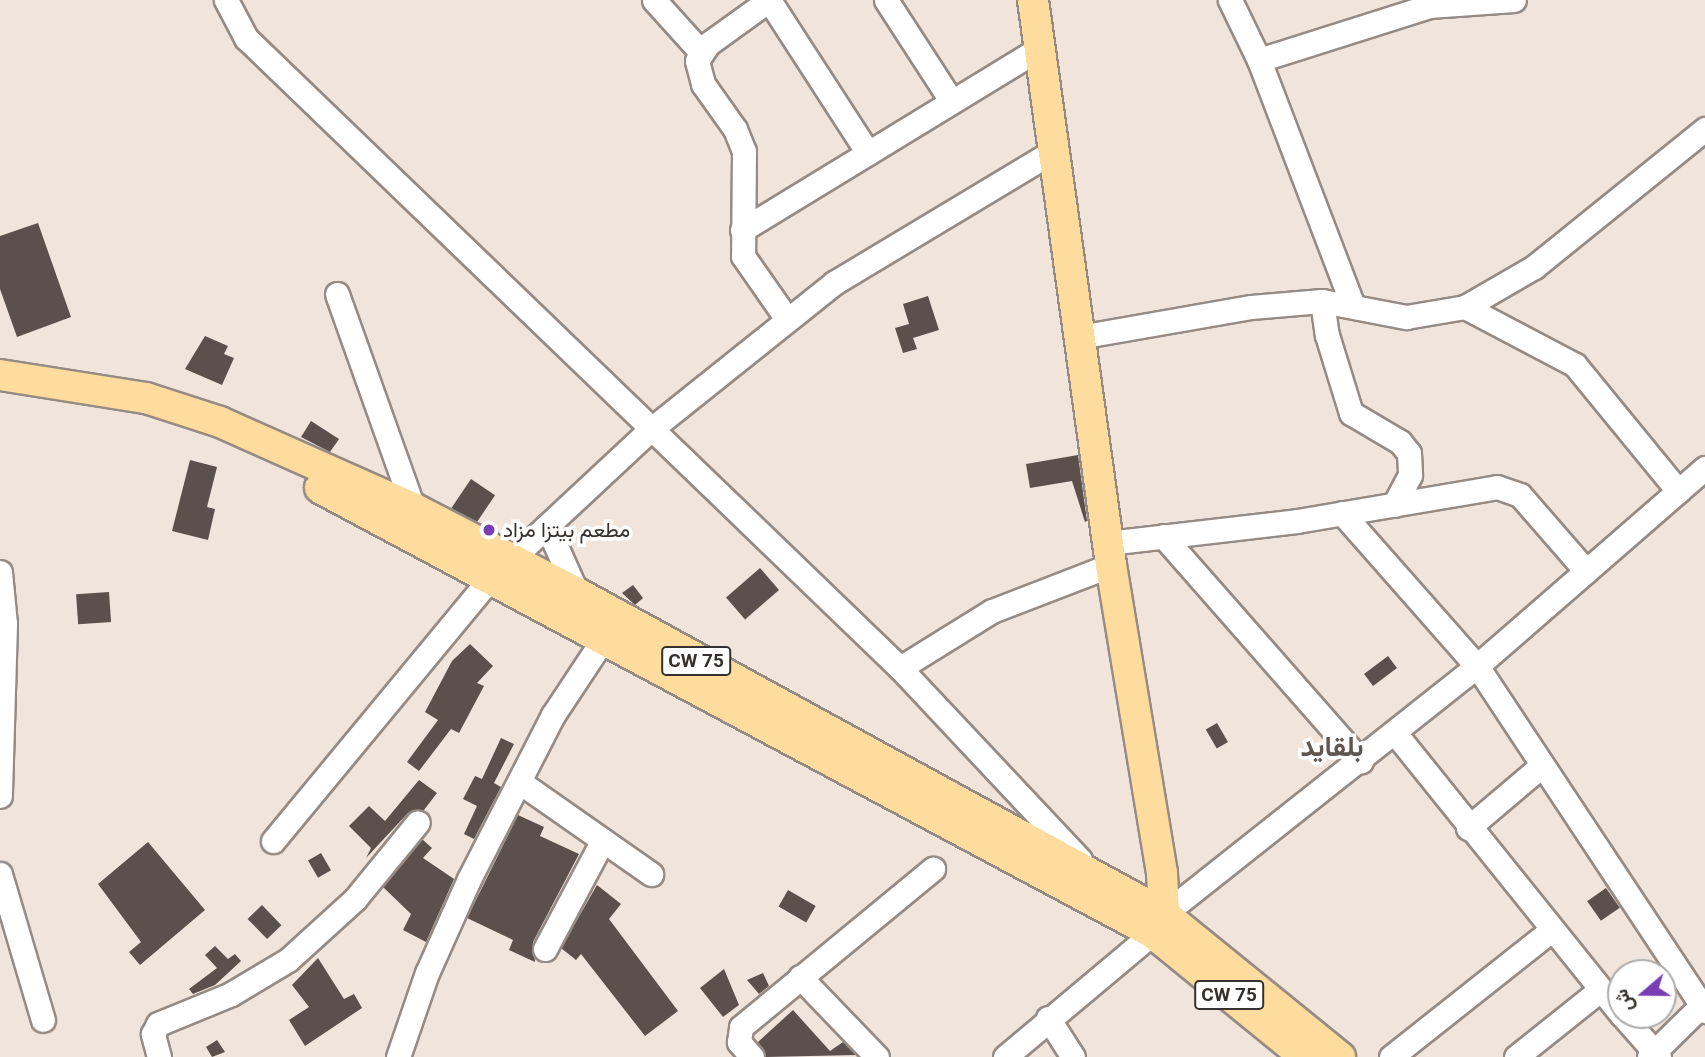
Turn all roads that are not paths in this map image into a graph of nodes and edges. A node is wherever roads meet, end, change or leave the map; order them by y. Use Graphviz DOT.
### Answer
graph roads {
  1 [pos="226,0"];
  2 [pos="654,0"];
  3 [pos="769,0"];
  4 [pos="886,0"];
  5 [pos="1033,0"];
  6 [pos="1230,0"];
  7 [pos="1514,0"];
  8 [pos="1040,49"];
  9 [pos="701,52"];
  10 [pos="1259,60"];
  11 [pos="952,102"];
  12 [pos="1705,129"];
  13 [pos="1054,151"];
  14 [pos="868,153"];
  15 [pos="742,230"];
  16 [pos="337,294"];
  17 [pos="1322,301"];
  18 [pos="1353,306"];
  19 [pos="1465,307"];
  20 [pos="787,319"];
  21 [pos="1079,337"];
  22 [pos="0,375"];
  23 [pos="0,395"];
  24 [pos="650,430"];
  25 [pos="1705,468"];
  26 [pos="1678,491"];
  27 [pos="1394,505"];
  28 [pos="412,508"];
  29 [pos="1342,513"];
  30 [pos="547,526"];
  31 [pos="1163,537"];
  32 [pos="1109,554"];
  33 [pos="499,570"];
  34 [pos="1586,571"];
  35 [pos="0,572"];
  36 [pos="577,593"];
  37 [pos="610,629"];
  38 [pos="1477,666"];
  39 [pos="900,668"];
  40 [pos="1395,733"];
  41 [pos="1361,761"];
  42 [pos="1541,766"];
  43 [pos="521,783"];
  44 [pos="0,796"];
  45 [pos="418,822"];
  46 [pos="1468,828"];
  47 [pos="273,841"];
  48 [pos="603,841"];
  49 [pos="933,869"];
  50 [pos="0,874"];
  51 [pos="651,874"];
  52 [pos="1098,891"];
  53 [pos="1159,924"];
  54 [pos="1550,930"];
  55 [pos="545,949"];
  56 [pos="800,977"];
  57 [pos="1600,990"];
  58 [pos="1607,998"];
  59 [pos="1704,1006"];
  60 [pos="1048,1018"];
  61 [pos="43,1020"];
  62 [pos="1634,1029"];
  63 [pos="404,1054"];
  64 [pos="1654,1055"];
  65 [pos="159,1057"];
  66 [pos="752,1057"];
  67 [pos="877,1057"];
  68 [pos="1005,1057"];
  69 [pos="1073,1057"];
  70 [pos="1305,1057"];
  71 [pos="1340,1057"];
  72 [pos="1391,1057"];
  73 [pos="1516,1057"];
  1 -- 24 [label="street"];
  2 -- 9 [label="street"];
  3 -- 9 [label="street"];
  3 -- 14 [label="street"];
  4 -- 11 [label="street"];
  5 -- 8 [label="main road"];
  6 -- 10 [label="street"];
  7 -- 10 [label="street"];
  8 -- 11 [label="street"];
  8 -- 13 [label="main road"];
  9 -- 15 [label="street"];
  10 -- 18 [label="street"];
  11 -- 14 [label="street"];
  12 -- 19 [label="street"];
  13 -- 20 [label="street"];
  13 -- 21 [label="main road"];
  14 -- 15 [label="street"];
  15 -- 20 [label="street"];
  16 -- 28 [label="street"];
  17 -- 18 [label="street"];
  17 -- 21 [label="street"];
  17 -- 27 [label="street"];
  18 -- 19 [label="street"];
  19 -- 26 [label="street"];
  20 -- 24 [label="street"];
  21 -- 32 [label="main road"];
  22 -- 28 [label="main road, CW 75"];
  23 -- 33 [label="main road, CW 75"];
  24 -- 30 [label="street"];
  24 -- 39 [label="street"];
  25 -- 26 [label="street"];
  26 -- 34 [label="street"];
  27 -- 29 [label="street"];
  27 -- 34 [label="street"];
  28 -- 33 [label="main road, CW 75"];
  29 -- 31 [label="street"];
  29 -- 38 [label="street"];
  30 -- 33 [label="street"];
  30 -- 36 [label="street"];
  31 -- 32 [label="street"];
  31 -- 41 [label="street"];
  32 -- 39 [label="street"];
  32 -- 53 [label="main road"];
  33 -- 36 [label="main road, CW 75"];
  33 -- 37 [label="main road, CW 75"];
  33 -- 47 [label="street"];
  34 -- 38 [label="street"];
  35 -- 44 [label="street"];
  36 -- 37 [label="main road, CW 75"];
  37 -- 43 [label="street"];
  37 -- 52 [label="main road, CW 75"];
  38 -- 40 [label="street"];
  38 -- 42 [label="street"];
  39 -- 52 [label="street"];
  40 -- 41 [label="street"];
  40 -- 46 [label="street"];
  41 -- 53 [label="street"];
  42 -- 46 [label="street"];
  42 -- 59 [label="street"];
  43 -- 48 [label="street"];
  43 -- 63 [label="street"];
  45 -- 65 [label="street"];
  46 -- 54 [label="street"];
  48 -- 51 [label="street"];
  48 -- 55 [label="street"];
  49 -- 56 [label="street"];
  50 -- 61 [label="street"];
  52 -- 53 [label="main road, CW 75"];
  53 -- 60 [label="street"];
  53 -- 70 [label="main road, CW 75"];
  53 -- 71 [label="main road, CW 75"];
  54 -- 57 [label="street"];
  54 -- 72 [label="street"];
  56 -- 66 [label="street"];
  56 -- 67 [label="street"];
  57 -- 58 [label="street"];
  57 -- 73 [label="street"];
  59 -- 64 [label="street"];
  60 -- 68 [label="street"];
  60 -- 69 [label="street"];
  62 -- 64 [label="street"];
}
